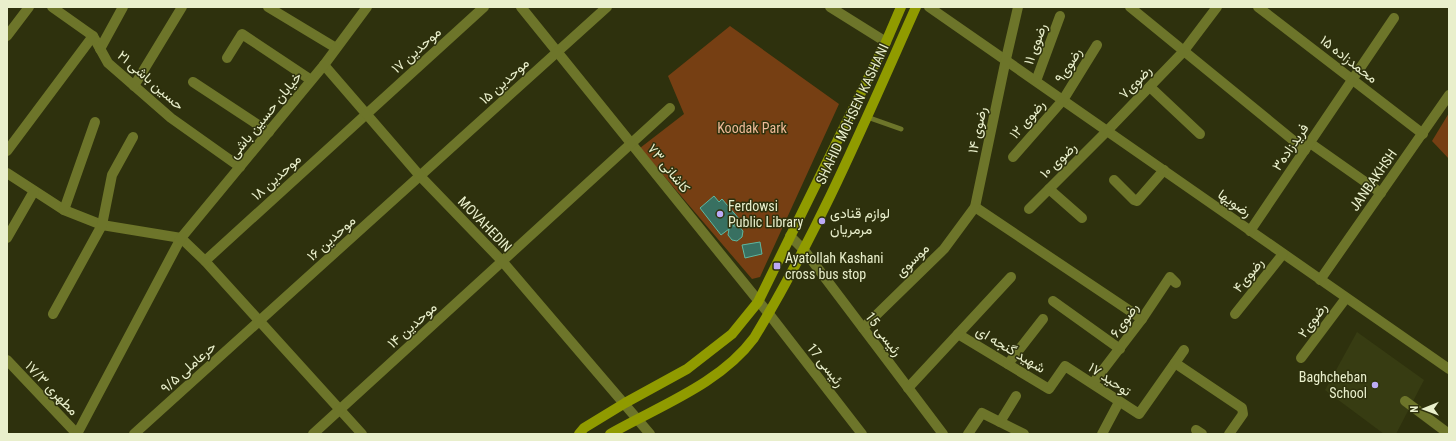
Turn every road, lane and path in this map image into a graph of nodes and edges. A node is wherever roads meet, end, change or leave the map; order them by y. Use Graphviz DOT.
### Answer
graph roads {
  1 [pos="29,7"];
  2 [pos="52,7"];
  3 [pos="123,7"];
  4 [pos="182,7"];
  5 [pos="268,7"];
  6 [pos="367,7"];
  7 [pos="484,7"];
  8 [pos="521,7"];
  9 [pos="607,7"];
  10 [pos="830,7"];
  11 [pos="900,7"];
  12 [pos="916,7"];
  13 [pos="930,7"];
  14 [pos="1018,7"];
  15 [pos="1130,7"];
  16 [pos="1217,7"];
  17 [pos="1258,7"];
  18 [pos="64,10"];
  19 [pos="1060,16"];
  20 [pos="1394,18"];
  21 [pos="7,36"];
  22 [pos="93,36"];
  23 [pos="886,42"];
  24 [pos="1097,45"];
  25 [pos="336,48"];
  26 [pos="100,49"];
  27 [pos="557,52"];
  28 [pos="1183,52"];
  29 [pos="227,58"];
  30 [pos="1006,59"];
  31 [pos="324,65"];
  32 [pos="1353,79"];
  33 [pos="311,80"];
  34 [pos="1036,81"];
  35 [pos="193,82"];
  36 [pos="134,86"];
  37 [pos="1150,86"];
  38 [pos="1449,95"];
  39 [pos="1063,100"];
  40 [pos="670,108"];
  41 [pos="366,114"];
  42 [pos="867,116"];
  43 [pos="95,122"];
  44 [pos="901,130"];
  45 [pos="1108,131"];
  46 [pos="269,132"];
  47 [pos="1200,134"];
  48 [pos="1422,134"];
  49 [pos="133,137"];
  50 [pos="631,143"];
  51 [pos="1307,147"];
  52 [pos="7,151"];
  53 [pos="1013,157"];
  54 [pos="240,167"];
  55 [pos="1164,170"];
  56 [pos="7,173"];
  57 [pos="420,176"];
  58 [pos="1114,180"];
  59 [pos="1049,188"];
  60 [pos="34,191"];
  61 [pos="1381,193"];
  62 [pos="975,207"];
  63 [pos="1029,209"];
  64 [pos="64,210"];
  65 [pos="1082,218"];
  66 [pos="102,225"];
  67 [pos="1250,231"];
  68 [pos="790,236"];
  69 [pos="7,238"];
  70 [pos="182,238"];
  71 [pos="804,250"];
  72 [pos="1283,254"];
  73 [pos="205,261"];
  74 [pos="502,262"];
  75 [pos="1011,277"];
  76 [pos="1320,280"];
  77 [pos="1176,283"];
  78 [pos="1346,298"];
  79 [pos="1053,301"];
  80 [pos="758,302"];
  81 [pos="53,314"];
  82 [pos="769,314"];
  83 [pos="1234,314"];
  84 [pos="1044,319"];
  85 [pos="1142,319"];
  86 [pos="260,320"];
  87 [pos="863,328"];
  88 [pos="958,334"];
  89 [pos="1120,349"];
  90 [pos="1184,350"];
  91 [pos="1302,358"];
  92 [pos="7,360"];
  93 [pos="1175,363"];
  94 [pos="1008,364"];
  95 [pos="1449,369"];
  96 [pos="1093,383"];
  97 [pos="908,388"];
  98 [pos="1049,389"];
  99 [pos="1016,396"];
  100 [pos="1405,401"];
  101 [pos="1119,402"];
  102 [pos="625,403"];
  103 [pos="340,409"];
  104 [pos="638,418"];
  105 [pos="1000,422"];
  106 [pos="77,434"];
  107 [pos="134,434"];
  108 [pos="313,434"];
  109 [pos="362,434"];
  110 [pos="579,434"];
  111 [pos="610,434"];
  112 [pos="650,434"];
  113 [pos="862,434"];
  114 [pos="943,434"];
  115 [pos="968,434"];
  116 [pos="1024,434"];
  117 [pos="1102,434"];
  118 [pos="1229,434"];
  119 [pos="1448,434"];
  1 -- 21 [label="street"];
  2 -- 18 [label="street, حسین باشی ۲۱"];
  3 -- 26 [label="street"];
  4 -- 36 [label="street"];
  5 -- 25 [label="street"];
  6 -- 25 [label="street, خیابان حسین باشی"];
  7 -- 41 [label="street, موحدین ۱۷"];
  8 -- 27 [label="street, کاشانی ۷۳"];
  9 -- 27 [label="street, موحدین ۱۵"];
  10 -- 23 [label="street"];
  11 -- 23 [label="main road"];
  12 -- 42 [label="main road, SHAHID MOHSEN KASHANI"];
  13 -- 30 [label="street, رضویها"];
  14 -- 30 [label="street, رضوی ۱۴"];
  15 -- 28 [label="street"];
  16 -- 28 [label="street, رضوی۷"];
  17 -- 32 [label="street, محمدزاده ۱۵"];
  18 -- 22 [label="street, حسین باشی ۲۱"];
  19 -- 34 [label="street, رضوی ۱۱"];
  20 -- 32 [label="street, فریدزاده۳"];
  22 -- 26 [label="street, حسین باشی ۲۱"];
  22 -- 52 [label="street"];
  23 -- 68 [label="main road"];
  24 -- 39 [label="street, رضوی۹"];
  25 -- 31 [label="street, خیابان حسین باشی"];
  26 -- 36 [label="street, حسین باشی ۲۱"];
  27 -- 50 [label="street, کاشانی ۷۳"];
  27 -- 57 [label="street, موحدین ۱۵"];
  28 -- 37 [label="street, رضوی۷"];
  28 -- 51 [label="street"];
  29 -- 33 [label="street"];
  30 -- 34 [label="street, رضویها"];
  30 -- 62 [label="street, رضوی ۱۴"];
  31 -- 33 [label="street, خیابان حسین باشی"];
  31 -- 41 [label="street, MOVAHEDIN"];
  32 -- 48 [label="street, محمدزاده ۱۵"];
  32 -- 51 [label="street, فریدزاده۳"];
  33 -- 46 [label="street, خیابان حسین باشی"];
  34 -- 39 [label="street, رضویها"];
  35 -- 46 [label="street"];
  36 -- 54 [label="street, حسین باشی ۲۱"];
  37 -- 45 [label="street, رضوی۷"];
  37 -- 47 [label="street"];
  38 -- 48 [label="street, JANBAKHSH"];
  39 -- 45 [label="street, رضویها"];
  39 -- 53 [label="street, رضوی ۱۲"];
  40 -- 50 [label="street, موحدین ۱۴"];
  41 -- 57 [label="street, MOVAHEDIN"];
  41 -- 73 [label="street, موحدین ۱۸"];
  42 -- 44 [label="lane"];
  42 -- 71 [label="main road, SHAHID MOHSEN KASHANI"];
  43 -- 64 [label="street"];
  45 -- 55 [label="street, رضویها"];
  45 -- 59 [label="street, رضوی ۱۰"];
  46 -- 54 [label="street, خیابان حسین باشی"];
  48 -- 61 [label="street, JANBAKHSH"];
  49 -- 66 [label="street"];
  50 -- 74 [label="street, موحدین ۱۴"];
  50 -- 80 [label="street, کاشانی ۷۳"];
  51 -- 61 [label="street"];
  51 -- 67 [label="street, فریدزاده۳"];
  54 -- 70 [label="street, خیابان حسین باشی"];
  55 -- 58 [label="street"];
  55 -- 67 [label="street, رضویها"];
  56 -- 60 [label="street"];
  57 -- 74 [label="street, MOVAHEDIN"];
  57 -- 86 [label="street, موحدین ۱۶"];
  59 -- 63 [label="street, رضوی ۱۰"];
  59 -- 65 [label="street"];
  60 -- 64 [label="street"];
  60 -- 69 [label="street"];
  61 -- 76 [label="street, JANBAKHSH"];
  62 -- 85 [label="street"];
  62 -- 87 [label="street, موسوی"];
  64 -- 66 [label="street"];
  66 -- 70 [label="street"];
  66 -- 81 [label="street"];
  67 -- 72 [label="street, رضویها"];
  68 -- 71 [label="street, رئیسی 15"];
  68 -- 80 [label="main road"];
  70 -- 73 [label="street"];
  70 -- 106 [label="street, خیابان حسین باشی"];
  71 -- 82 [label="main road, SHAHID MOHSEN KASHANI"];
  71 -- 87 [label="street, رئیسی 15"];
  72 -- 76 [label="street, رضویها"];
  72 -- 83 [label="street, رضوی۴"];
  73 -- 86 [label="street"];
  74 -- 102 [label="street, MOVAHEDIN"];
  74 -- 103 [label="street, موحدین ۱۴"];
  75 -- 88 [label="street, شهید گنجه ای"];
  76 -- 78 [label="street, رضویها"];
  77 -- 85 [label="street, رضوی۶"];
  78 -- 91 [label="street, رضوی۲"];
  78 -- 95 [label="street, رضویها"];
  79 -- 89 [label="street"];
  80 -- 82 [label="street, کاشانی ۷۳"];
  80 -- 102 [label="main road"];
  82 -- 104 [label="main road, SHAHID MOHSEN KASHANI"];
  82 -- 113 [label="street, رئیسی 17"];
  84 -- 94 [label="street"];
  85 -- 89 [label="street, رضوی۶"];
  86 -- 103 [label="street"];
  86 -- 107 [label="street, حرعاملی ۹/۵"];
  87 -- 97 [label="street, رئیسی 15"];
  88 -- 94 [label="street, شهید گنجه ای"];
  88 -- 97 [label="street, شهید گنجه ای"];
  89 -- 96 [label="street, رضوی۶"];
  90 -- 93 [label="street"];
  92 -- 106 [label="street, مطهری ۱۷/۳"];
  93 -- 101 [label="street, توحید ۱۷"];
  93 -- 118 [label="street"];
  94 -- 98 [label="street, شهید گنجه ای"];
  96 -- 98 [label="street, توحید ۱۷"];
  96 -- 101 [label="street, توحید ۱۷"];
  97 -- 114 [label="street, رئیسی 15"];
  99 -- 105 [label="street"];
  100 -- 119 [label="street"];
  101 -- 117 [label="street"];
  102 -- 104 [label="street, MOVAHEDIN"];
  102 -- 110 [label="main road"];
  103 -- 108 [label="street, موحدین ۱۴"];
  103 -- 109 [label="street"];
  104 -- 111 [label="main road, SHAHID MOHSEN KASHANI"];
  104 -- 112 [label="street, MOVAHEDIN"];
  105 -- 115 [label="street"];
  105 -- 116 [label="street"];
}
